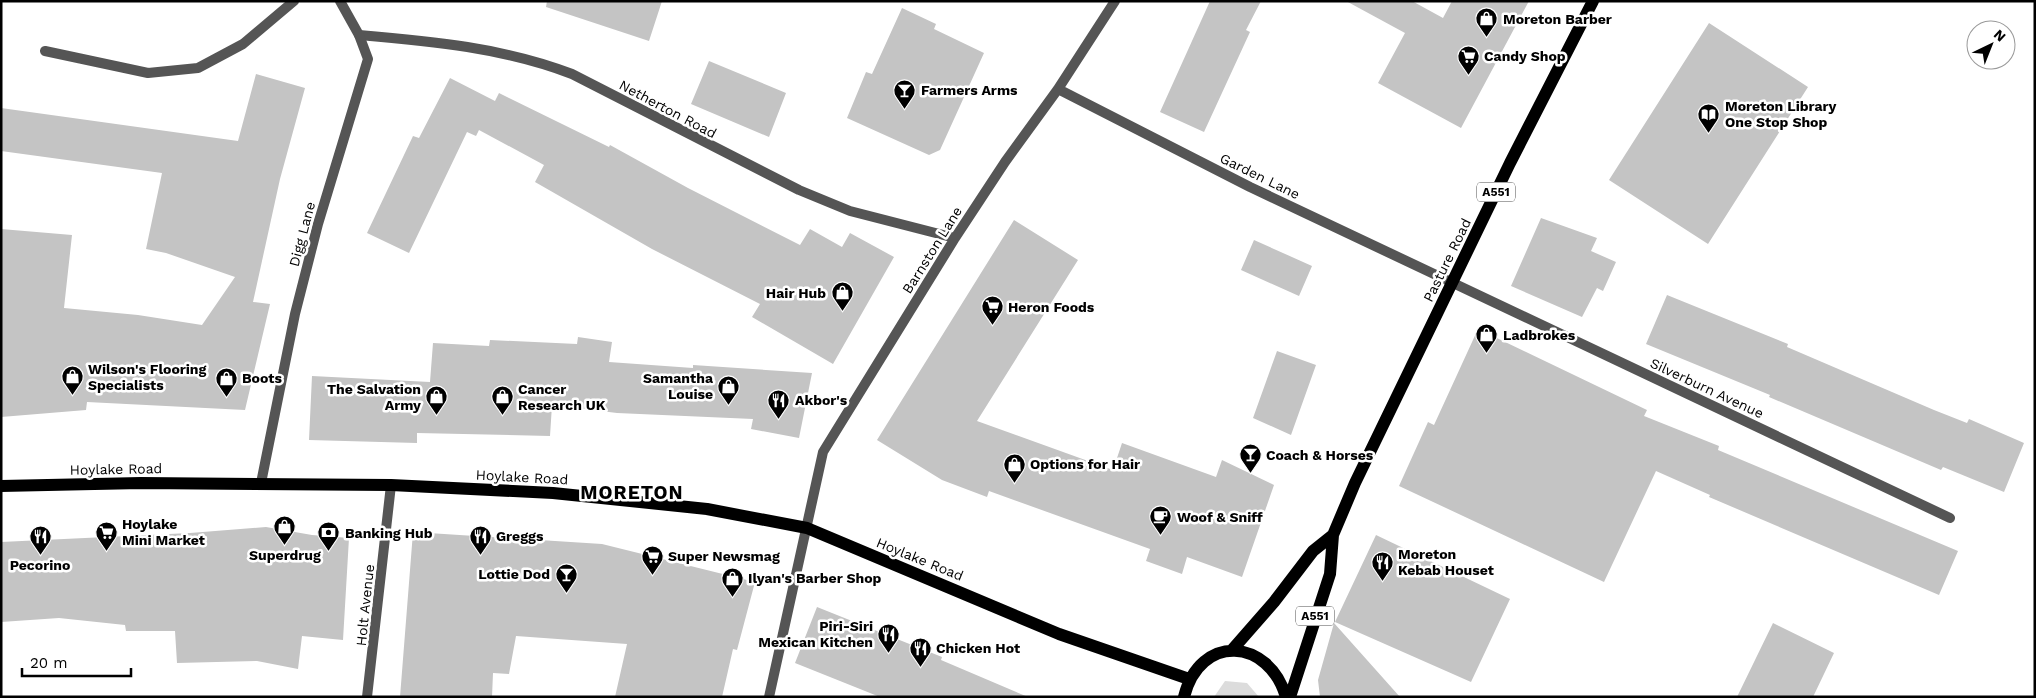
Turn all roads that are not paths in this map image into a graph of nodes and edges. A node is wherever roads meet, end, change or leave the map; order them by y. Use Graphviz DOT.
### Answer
graph roads {
  1 [pos="294,1"];
  2 [pos="340,1"];
  3 [pos="1115,1"];
  4 [pos="1593,1"];
  5 [pos="360,35"];
  6 [pos="45,50"];
  7 [pos="1058,90"];
  8 [pos="955,238"];
  9 [pos="1452,283"];
  10 [pos="261,483"];
  11 [pos="391,485"];
  12 [pos="1,486"];
  13 [pos="1950,518"];
  14 [pos="807,528"];
  15 [pos="1333,535"];
  16 [pos="1232,650"];
  17 [pos="1189,679"];
  18 [pos="367,697"];
  19 [pos="769,697"];
  20 [pos="1184,697"];
  21 [pos="1286,697"];
  22 [pos="1290,697"];
  1 -- 6 [label="street"];
  2 -- 5 [label="street, Digg Lane"];
  3 -- 7 [label="street, Barnston Lane"];
  4 -- 9 [label="main road, Pasture Road / A551"];
  5 -- 8 [label="street, Netherton Road"];
  5 -- 10 [label="street, Digg Lane"];
  7 -- 8 [label="street, Barnston Lane"];
  7 -- 9 [label="street, Garden Lane"];
  8 -- 14 [label="street, Barnston Lane"];
  9 -- 13 [label="street, Silverburn Avenue"];
  9 -- 15 [label="main road, Pasture Road / A551"];
  10 -- 11 [label="main road, Hoylake Road"];
  10 -- 12 [label="main road, Hoylake Road"];
  11 -- 14 [label="main road, Hoylake Road"];
  11 -- 18 [label="street, Holt Avenue"];
  14 -- 17 [label="main road, Hoylake Road"];
  14 -- 19 [label="street, Barnston Lane"];
  15 -- 16 [label="main road, Pasture Road / A551"];
  15 -- 22 [label="main road, Pasture Road / A551"];
  16 -- 17 [label="main road"];
  16 -- 21 [label="main road"];
  17 -- 20 [label="main road"];
}
